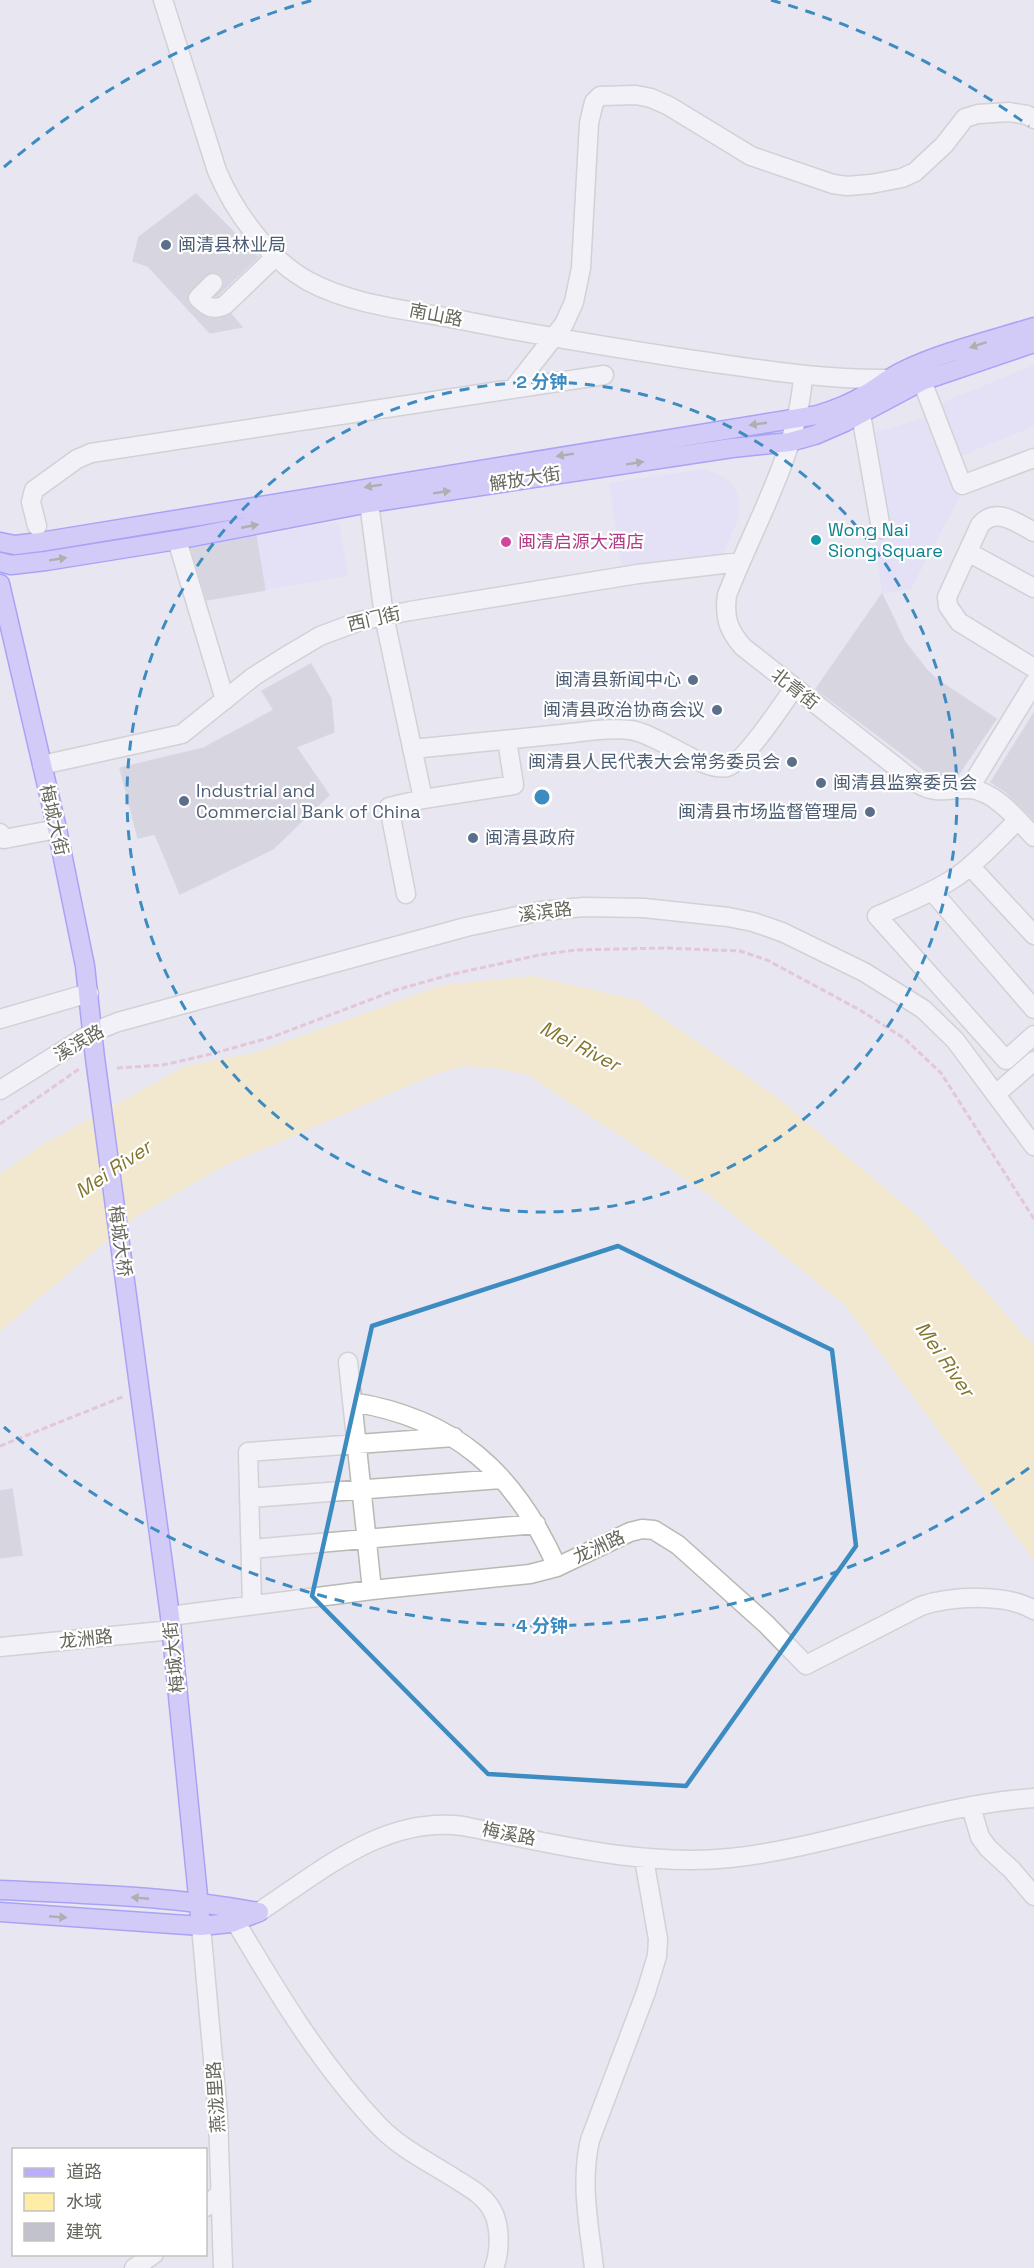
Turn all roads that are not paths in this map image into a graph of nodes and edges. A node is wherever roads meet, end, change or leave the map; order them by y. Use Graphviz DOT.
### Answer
graph roads {
  1 [pos="163,0"];
  2 [pos="1034,119"];
  3 [pos="276,256"];
  4 [pos="213,283"];
  5 [pos="1034,327"];
  6 [pos="552,338"];
  7 [pos="1034,343"];
  8 [pos="604,375"];
  9 [pos="803,376"];
  10 [pos="888,379"];
  11 [pos="922,381"];
  12 [pos="513,389"];
  13 [pos="861,414"];
  14 [pos="797,418"];
  15 [pos="790,442"];
  16 [pos="1034,458"];
  17 [pos="369,503"];
  18 [pos="37,526"];
  19 [pos="881,530"];
  20 [pos="1034,532"];
  21 [pos="177,540"];
  22 [pos="2,547"];
  23 [pos="968,552"];
  24 [pos="0,562"];
  25 [pos="740,562"];
  26 [pos="0,584"];
  27 [pos="1034,588"];
  28 [pos="384,616"];
  29 [pos="1034,668"];
  30 [pos="1034,683"];
  31 [pos="794,688"];
  32 [pos="225,700"];
  33 [pos="507,740"];
  34 [pos="412,749"];
  35 [pos="42,765"];
  36 [pos="969,789"];
  37 [pos="423,799"];
  38 [pos="1018,820"];
  39 [pos="57,829"];
  40 [pos="0,833"];
  41 [pos="1034,837"];
  42 [pos="970,866"];
  43 [pos="932,891"];
  44 [pos="406,894"];
  45 [pos="1034,935"];
  46 [pos="89,993"];
  47 [pos="1034,1009"];
  48 [pos="0,1019"];
  49 [pos="93,1032"];
  50 [pos="1034,1035"];
  51 [pos="95,1058"];
  52 [pos="1034,1061"];
  53 [pos="0,1090"];
  54 [pos="996,1094"];
  55 [pos="1034,1146"];
  56 [pos="348,1362"];
  57 [pos="140,1389"];
  58 [pos="352,1402"];
  59 [pos="454,1437"];
  60 [pos="356,1443"];
  61 [pos="501,1479"];
  62 [pos="361,1490"];
  63 [pos="249,1498"];
  64 [pos="536,1524"];
  65 [pos="366,1539"];
  66 [pos="251,1549"];
  67 [pos="557,1566"];
  68 [pos="372,1590"];
  69 [pos="252,1605"];
  70 [pos="1034,1610"];
  71 [pos="171,1623"];
  72 [pos="0,1647"];
  73 [pos="1034,1798"];
  74 [pos="971,1807"];
  75 [pos="644,1859"];
  76 [pos="0,1890"];
  77 [pos="1034,1896"];
  78 [pos="199,1903"];
  79 [pos="0,1912"];
  80 [pos="259,1912"];
  81 [pos="231,1914"];
  82 [pos="201,1926"];
  83 [pos="221,2192"];
  84 [pos="207,2206"];
  85 [pos="151,2256"];
  86 [pos="134,2268"];
  87 [pos="223,2268"];
  88 [pos="494,2268"];
  89 [pos="594,2268"];
  1 -- 3 [label="street, 南山路"];
  2 -- 6 [label="street"];
  3 -- 4 [label="street"];
  3 -- 6 [label="street, 南山路"];
  5 -- 10 [label="main road, 解放大街, one-way"];
  6 -- 9 [label="street, 南山路"];
  6 -- 12 [label="street"];
  7 -- 11 [label="main road, 解放大街"];
  8 -- 12 [label="street"];
  9 -- 10 [label="street, 南山路"];
  9 -- 14 [label="street, 北青街"];
  10 -- 14 [label="main road, 解放大街"];
  11 -- 13 [label="main road, 解放大街"];
  11 -- 16 [label="street"];
  12 -- 18 [label="street"];
  13 -- 15 [label="main road, 解放大街"];
  13 -- 19 [label="street"];
  14 -- 15 [label="street, 北青街"];
  14 -- 22 [label="main road, 解放大街, one-way"];
  17 -- 15 [label="main road, 解放大街, one-way"];
  15 -- 25 [label="street, 北青街"];
  21 -- 17 [label="main road, 解放大街, one-way"];
  17 -- 28 [label="street"];
  20 -- 23 [label="street"];
  24 -- 21 [label="main road, 解放大街, one-way"];
  21 -- 32 [label="street"];
  23 -- 27 [label="street"];
  23 -- 29 [label="street"];
  25 -- 28 [label="street, 西门街"];
  25 -- 31 [label="street, 北青街"];
  26 -- 35 [label="main road, 梅城大街"];
  28 -- 32 [label="street, 西门街"];
  28 -- 34 [label="street"];
  30 -- 36 [label="street"];
  31 -- 33 [label="street"];
  31 -- 36 [label="street, 北青街"];
  32 -- 35 [label="street, 西门街"];
  33 -- 34 [label="street"];
  33 -- 37 [label="street"];
  34 -- 37 [label="street"];
  35 -- 39 [label="main road, 梅城大街"];
  36 -- 38 [label="street"];
  37 -- 44 [label="street"];
  38 -- 41 [label="street"];
  38 -- 42 [label="street"];
  39 -- 40 [label="street"];
  39 -- 46 [label="main road, 梅城大街"];
  42 -- 43 [label="street"];
  42 -- 45 [label="street"];
  43 -- 47 [label="street"];
  43 -- 50 [label="street"];
  46 -- 48 [label="street"];
  46 -- 49 [label="main road, 梅城大街"];
  49 -- 51 [label="main road, 梅城大街"];
  49 -- 53 [label="street, 溪滨路"];
  49 -- 54 [label="street, 溪滨路"];
  51 -- 57 [label="main road, 梅城大桥"];
  52 -- 54 [label="street"];
  54 -- 55 [label="street, 溪滨路"];
  56 -- 58 [label="street"];
  57 -- 71 [label="main road, 梅城大街"];
  58 -- 59 [label="street"];
  58 -- 60 [label="street"];
  59 -- 60 [label="street"];
  59 -- 61 [label="street"];
  60 -- 62 [label="street"];
  60 -- 63 [label="street"];
  61 -- 62 [label="street"];
  61 -- 64 [label="street"];
  62 -- 63 [label="street"];
  62 -- 65 [label="street"];
  63 -- 66 [label="street"];
  64 -- 65 [label="street"];
  64 -- 67 [label="street"];
  65 -- 66 [label="street"];
  65 -- 68 [label="street"];
  66 -- 69 [label="street"];
  67 -- 68 [label="street, 龙洲路"];
  67 -- 70 [label="street, 龙洲路"];
  68 -- 69 [label="street, 龙洲路"];
  69 -- 71 [label="street, 龙洲路"];
  71 -- 72 [label="street, 龙洲路"];
  71 -- 78 [label="main road, 梅城大街"];
  73 -- 74 [label="street, 梅溪路"];
  74 -- 75 [label="street, 梅溪路"];
  74 -- 77 [label="street"];
  75 -- 80 [label="street, 梅溪路"];
  75 -- 89 [label="street"];
  78 -- 76 [label="main road, one-way"];
  78 -- 81 [label="main road"];
  78 -- 82 [label="main road, 梅城大街"];
  79 -- 82 [label="main road, one-way"];
  80 -- 81 [label="main road"];
  81 -- 82 [label="main road"];
  81 -- 88 [label="street"];
  82 -- 83 [label="street, 燕泷里路"];
  83 -- 84 [label="street"];
  83 -- 87 [label="street, 燕泷里路"];
  85 -- 86 [label="street"];
}
